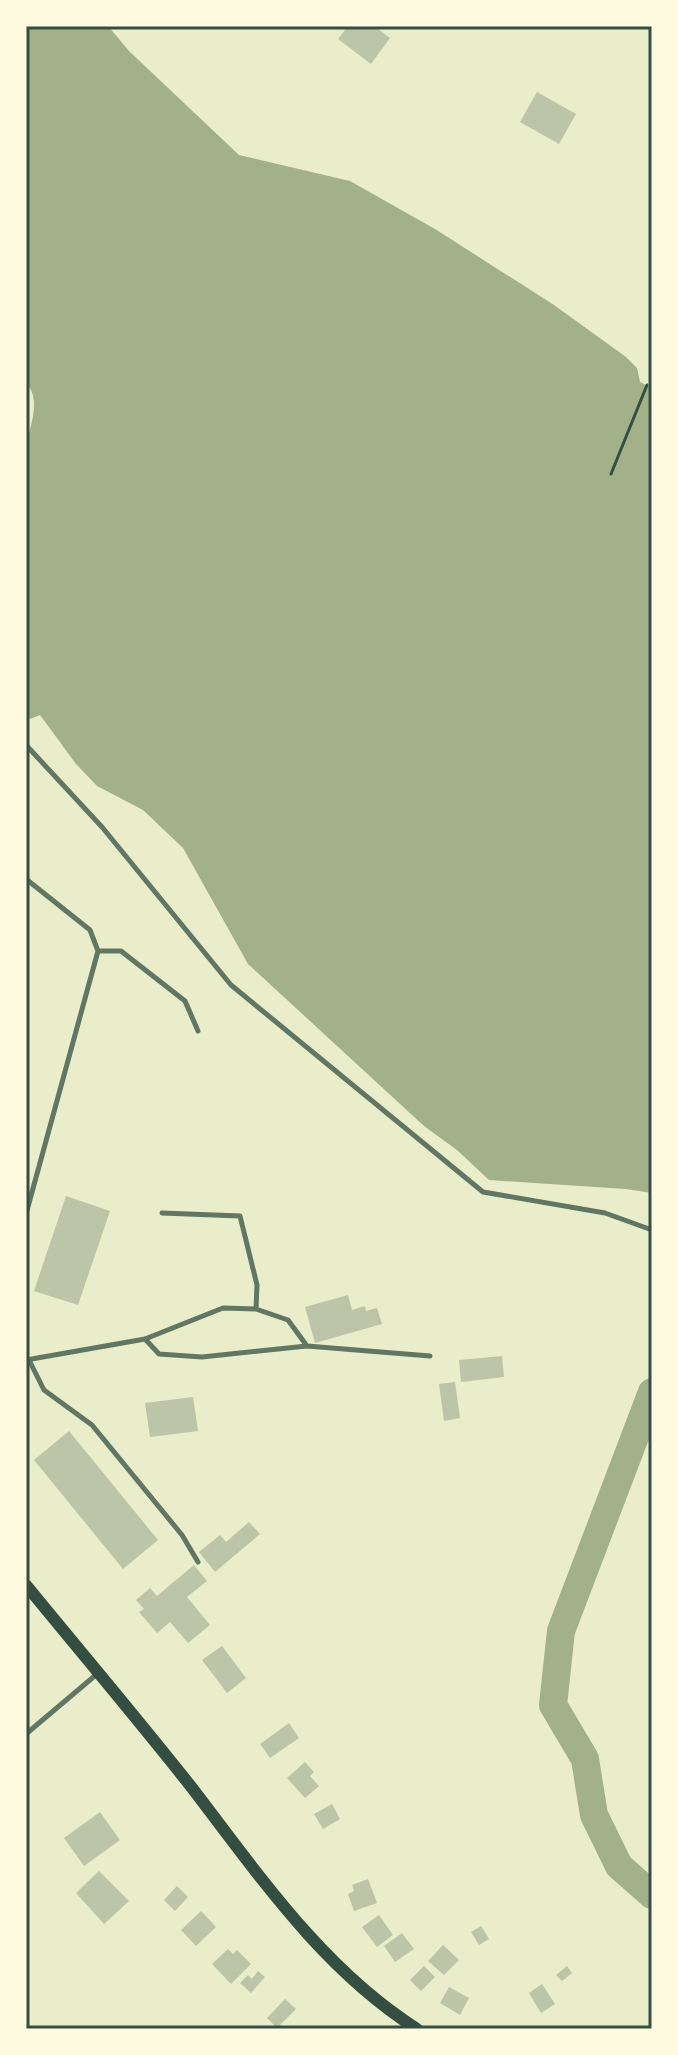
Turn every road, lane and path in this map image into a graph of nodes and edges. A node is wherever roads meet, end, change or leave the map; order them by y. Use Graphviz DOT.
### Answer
graph roads {
  1 [pos="647,385"];
  2 [pos="611,474"];
  3 [pos="26,745"];
  4 [pos="26,879"];
  5 [pos="98,951"];
  6 [pos="198,1031"];
  7 [pos="162,1213"];
  8 [pos="26,1214"];
  9 [pos="652,1230"];
  10 [pos="256,1309"];
  11 [pos="145,1339"];
  12 [pos="307,1346"];
  13 [pos="430,1356"];
  14 [pos="27,1360"];
  15 [pos="198,1562"];
  16 [pos="26,1585"];
  17 [pos="98,1673"];
  18 [pos="26,1734"];
  19 [pos="417,2029"];
  1 -- 2 [label="path"];
  3 -- 9 [label="lane"];
  4 -- 5 [label="lane"];
  5 -- 6 [label="lane"];
  5 -- 8 [label="lane"];
  7 -- 10 [label="lane"];
  10 -- 11 [label="lane"];
  10 -- 12 [label="lane"];
  11 -- 12 [label="lane"];
  11 -- 14 [label="lane"];
  12 -- 13 [label="lane"];
  14 -- 15 [label="lane"];
  16 -- 17 [label="main road"];
  17 -- 18 [label="lane"];
  17 -- 19 [label="main road"];
}
